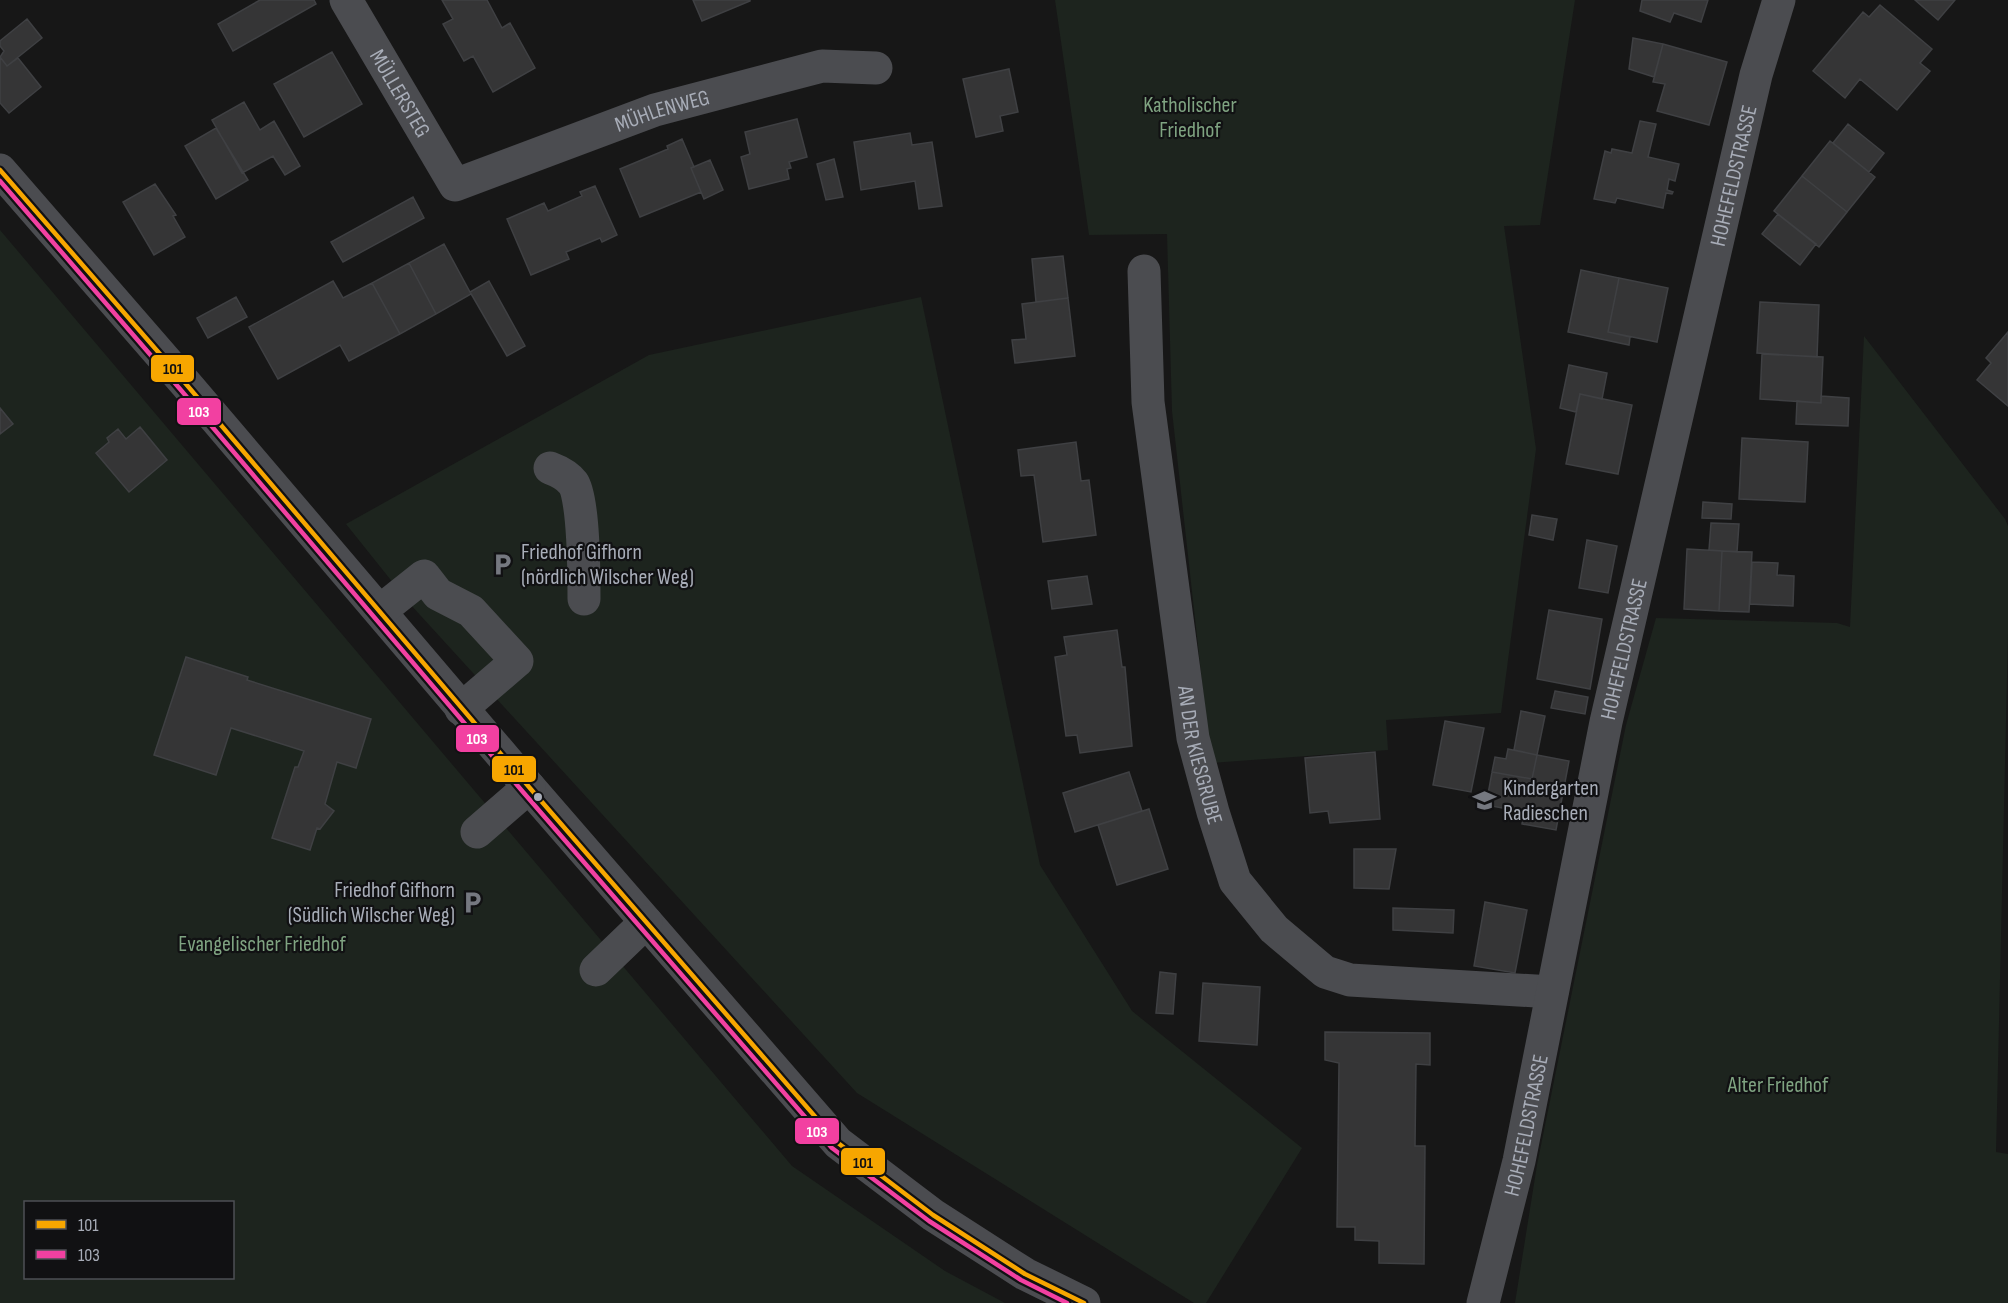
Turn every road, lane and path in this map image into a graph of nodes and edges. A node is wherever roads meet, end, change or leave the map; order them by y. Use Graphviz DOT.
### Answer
graph roads {
  1 [pos="346,0"];
  2 [pos="1779,0"];
  3 [pos="876,68"];
  4 [pos="0,170"];
  5 [pos="455,185"];
  6 [pos="1144,271"];
  7 [pos="549,468"];
  8 [pos="584,599"];
  9 [pos="380,611"];
  10 [pos="461,709"];
  11 [pos="528,787"];
  12 [pos="477,832"];
  13 [pos="646,922"];
  14 [pos="596,970"];
  15 [pos="1552,992"];
  16 [pos="1084,1303"];
  17 [pos="1483,1303"];
  1 -- 5 [label="street, MÜLLERSTEG"];
  2 -- 15 [label="street, HOHEFELDSTRASSE"];
  3 -- 5 [label="street, MÜHLENWEG"];
  4 -- 9 [label="street"];
  6 -- 15 [label="street, AN DER KIESGRUBE"];
  7 -- 8 [label="street"];
  9 -- 10 [label="street"];
  9 -- 10 [label="street"];
  10 -- 11 [label="street"];
  11 -- 12 [label="street"];
  11 -- 13 [label="street"];
  13 -- 14 [label="street"];
  13 -- 16 [label="street"];
  15 -- 17 [label="street, HOHEFELDSTRASSE"];
}
